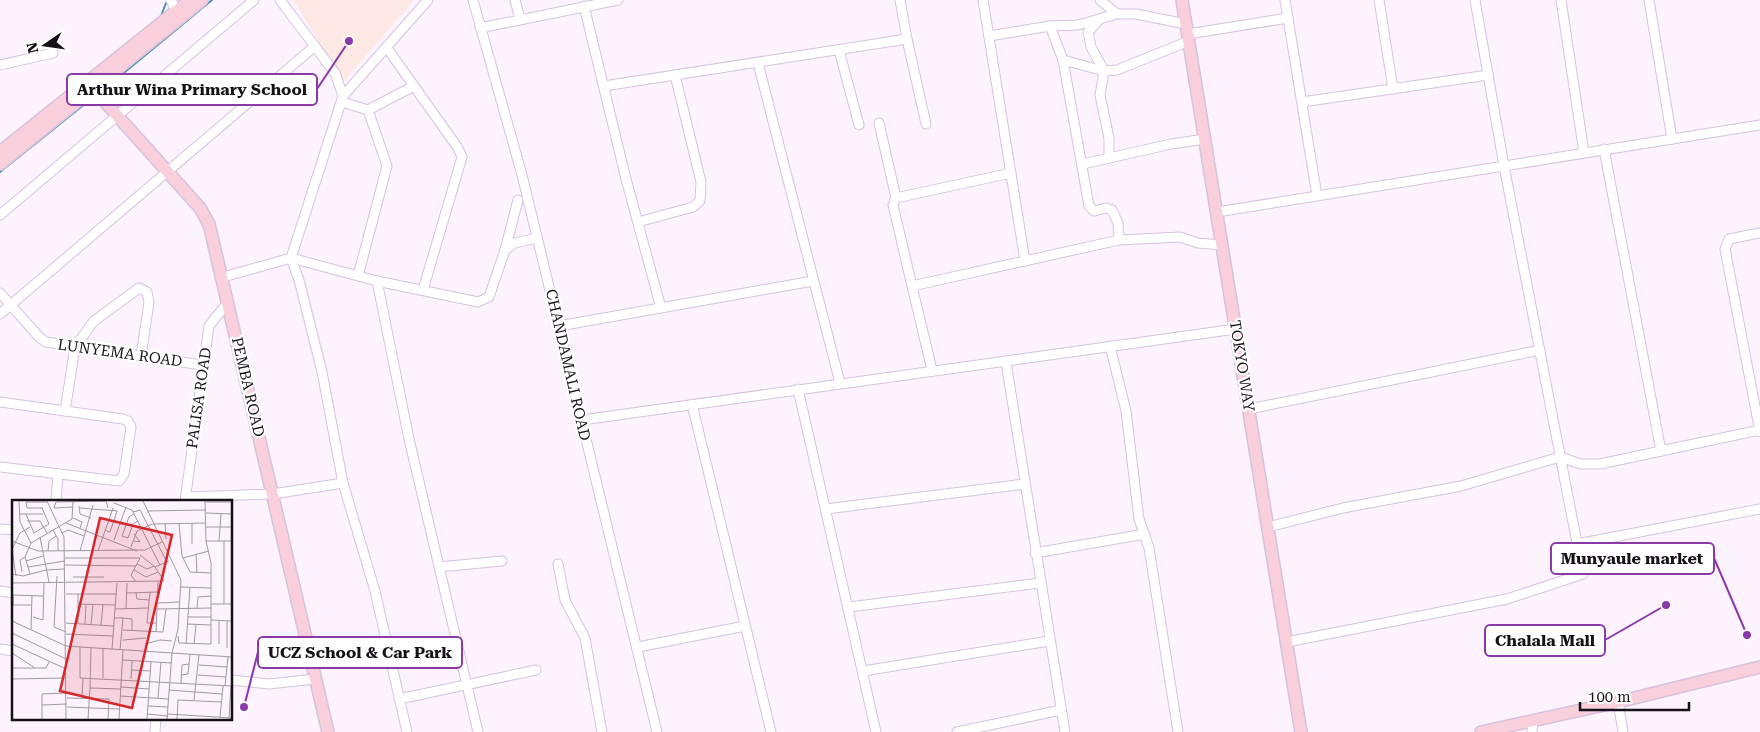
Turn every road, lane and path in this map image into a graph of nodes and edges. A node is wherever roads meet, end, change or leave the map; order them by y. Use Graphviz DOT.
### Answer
graph roads {
  1 [pos="171,0"];
  2 [pos="190,0"];
  3 [pos="202,0"];
  4 [pos="254,0"];
  5 [pos="280,0"];
  6 [pos="428,0"];
  7 [pos="473,0"];
  8 [pos="515,0"];
  9 [pos="618,0"];
  10 [pos="900,0"];
  11 [pos="983,0"];
  12 [pos="1100,0"];
  13 [pos="1182,0"];
  14 [pos="1285,0"];
  15 [pos="1379,0"];
  16 [pos="1475,0"];
  17 [pos="1562,0"];
  18 [pos="1649,0"];
  19 [pos="579,5"];
  20 [pos="1117,14"];
  21 [pos="178,15"];
  22 [pos="1100,18"];
  23 [pos="1288,18"];
  24 [pos="520,19"];
  25 [pos="1050,26"];
  26 [pos="480,28"];
  27 [pos="1188,33"];
  28 [pos="989,36"];
  29 [pos="907,39"];
  30 [pos="315,46"];
  31 [pos="387,48"];
  32 [pos="839,50"];
  33 [pos="53,53"];
  34 [pos="1062,60"];
  35 [pos="758,63"];
  36 [pos="0,65"];
  37 [pos="1104,71"];
  38 [pos="675,75"];
  39 [pos="1488,75"];
  40 [pos="91,86"];
  41 [pos="414,86"];
  42 [pos="604,86"];
  43 [pos="1393,89"];
  44 [pos="342,99"];
  45 [pos="1302,102"];
  46 [pos="368,110"];
  47 [pos="117,116"];
  48 [pos="880,123"];
  49 [pos="926,124"];
  50 [pos="859,125"];
  51 [pos="1760,125"];
  52 [pos="1205,139"];
  53 [pos="1672,139"];
  54 [pos="1604,150"];
  55 [pos="0,152"];
  56 [pos="1584,152"];
  57 [pos="1109,158"];
  58 [pos="0,164"];
  59 [pos="1083,164"];
  60 [pos="1504,166"];
  61 [pos="168,171"];
  62 [pos="1011,173"];
  63 [pos="1317,196"];
  64 [pos="896,198"];
  65 [pos="518,200"];
  66 [pos="1217,212"];
  67 [pos="0,215"];
  68 [pos="638,222"];
  69 [pos="1760,233"];
  70 [pos="537,238"];
  71 [pos="1119,240"];
  72 [pos="1222,246"];
  73 [pos="505,250"];
  74 [pos="291,258"];
  75 [pos="1025,261"];
  76 [pos="358,276"];
  77 [pos="223,277"];
  78 [pos="377,281"];
  79 [pos="813,281"];
  80 [pos="912,286"];
  81 [pos="423,290"];
  82 [pos="0,293"];
  83 [pos="228,302"];
  84 [pos="11,304"];
  85 [pos="661,308"];
  86 [pos="0,314"];
  87 [pos="560,326"];
  88 [pos="1236,329"];
  89 [pos="1110,346"];
  90 [pos="75,347"];
  91 [pos="1540,350"];
  92 [pos="141,356"];
  93 [pos="1006,362"];
  94 [pos="202,365"];
  95 [pos="932,370"];
  96 [pos="840,383"];
  97 [pos="798,389"];
  98 [pos="0,402"];
  99 [pos="692,404"];
  100 [pos="1249,410"];
  101 [pos="65,411"];
  102 [pos="582,420"];
  103 [pos="1760,431"];
  104 [pos="1661,451"];
  105 [pos="1560,457"];
  106 [pos="0,467"];
  107 [pos="58,474"];
  108 [pos="343,482"];
  109 [pos="1024,484"];
  110 [pos="273,494"];
  111 [pos="186,499"];
  112 [pos="56,500"];
  113 [pos="826,509"];
  114 [pos="1760,509"];
  115 [pos="1268,527"];
  116 [pos="1144,534"];
  117 [pos="1577,544"];
  118 [pos="1035,553"];
  119 [pos="502,561"];
  120 [pos="558,564"];
  121 [pos="439,567"];
  122 [pos="1040,583"];
  123 [pos="849,607"];
  124 [pos="745,626"];
  125 [pos="1049,641"];
  126 [pos="1287,642"];
  127 [pos="638,647"];
  128 [pos="1759,669"];
  129 [pos="536,670"];
  130 [pos="863,671"];
  131 [pos="315,679"];
  132 [pos="232,680"];
  133 [pos="467,684"];
  134 [pos="399,699"];
  135 [pos="1618,702"];
  136 [pos="1061,710"];
  137 [pos="1533,720"];
  138 [pos="328,732"];
  139 [pos="406,732"];
  140 [pos="478,732"];
  141 [pos="602,732"];
  142 [pos="657,732"];
  143 [pos="771,732"];
  144 [pos="876,732"];
  145 [pos="957,732"];
  146 [pos="1065,732"];
  147 [pos="1178,732"];
  148 [pos="1301,732"];
  149 [pos="1481,732"];
  150 [pos="1532,732"];
  151 [pos="1623,732"];
  1 -- 21 [label="street"];
  2 -- 21 [label="main road"];
  3 -- 21 [label="main road"];
  4 -- 47 [label="street"];
  5 -- 30 [label="street"];
  6 -- 31 [label="street"];
  7 -- 26 [label="street, CHANDAMALI ROAD"];
  8 -- 24 [label="street"];
  9 -- 19 [label="street"];
  10 -- 29 [label="street"];
  11 -- 28 [label="street"];
  12 -- 20 [label="street"];
  13 -- 27 [label="main road, TOKYO WAY"];
  14 -- 23 [label="street"];
  15 -- 43 [label="street"];
  16 -- 39 [label="street"];
  17 -- 56 [label="street"];
  18 -- 53 [label="street"];
  19 -- 24 [label="street"];
  19 -- 42 [label="street"];
  20 -- 22 [label="street"];
  20 -- 27 [label="street"];
  21 -- 40 [label="main road"];
  22 -- 25 [label="street"];
  22 -- 37 [label="street"];
  23 -- 27 [label="street"];
  23 -- 45 [label="street"];
  24 -- 26 [label="street"];
  25 -- 28 [label="street"];
  25 -- 34 [label="street"];
  26 -- 70 [label="street, CHANDAMALI ROAD"];
  27 -- 37 [label="street"];
  27 -- 52 [label="main road, TOKYO WAY"];
  28 -- 62 [label="street"];
  29 -- 32 [label="street"];
  29 -- 49 [label="street"];
  30 -- 44 [label="street"];
  30 -- 61 [label="street"];
  31 -- 41 [label="street"];
  31 -- 44 [label="street"];
  32 -- 35 [label="street"];
  32 -- 50 [label="street"];
  33 -- 36 [label="street"];
  34 -- 37 [label="street"];
  34 -- 59 [label="street"];
  35 -- 38 [label="street"];
  35 -- 79 [label="street"];
  37 -- 57 [label="street"];
  38 -- 42 [label="street"];
  38 -- 68 [label="street"];
  39 -- 43 [label="street"];
  39 -- 60 [label="street"];
  40 -- 47 [label="main road, PEMBA ROAD"];
  40 -- 55 [label="main road"];
  40 -- 58 [label="main road"];
  41 -- 46 [label="street"];
  41 -- 81 [label="street"];
  42 -- 68 [label="street"];
  43 -- 45 [label="street"];
  44 -- 46 [label="street"];
  44 -- 74 [label="street"];
  45 -- 63 [label="street"];
  46 -- 76 [label="street"];
  47 -- 61 [label="main road, PEMBA ROAD"];
  47 -- 67 [label="street"];
  48 -- 64 [label="street"];
  51 -- 53 [label="street"];
  52 -- 57 [label="street"];
  52 -- 66 [label="main road, TOKYO WAY"];
  53 -- 54 [label="street"];
  54 -- 56 [label="street"];
  54 -- 104 [label="street"];
  56 -- 60 [label="street"];
  57 -- 59 [label="street"];
  59 -- 71 [label="street"];
  60 -- 63 [label="street"];
  60 -- 91 [label="street"];
  61 -- 77 [label="main road, PEMBA ROAD"];
  61 -- 84 [label="street"];
  62 -- 64 [label="street"];
  62 -- 75 [label="street"];
  63 -- 66 [label="street"];
  64 -- 80 [label="street"];
  65 -- 73 [label="street"];
  66 -- 72 [label="main road, TOKYO WAY"];
  68 -- 85 [label="street"];
  69 -- 103 [label="street"];
  70 -- 73 [label="street"];
  70 -- 87 [label="street, CHANDAMALI ROAD"];
  71 -- 72 [label="street"];
  71 -- 75 [label="street"];
  72 -- 88 [label="main road, TOKYO WAY"];
  73 -- 81 [label="street"];
  74 -- 76 [label="street"];
  74 -- 77 [label="street"];
  74 -- 108 [label="street"];
  75 -- 80 [label="street"];
  76 -- 78 [label="street"];
  77 -- 83 [label="main road, PEMBA ROAD"];
  78 -- 81 [label="street"];
  78 -- 121 [label="street"];
  79 -- 85 [label="street"];
  79 -- 96 [label="street"];
  80 -- 95 [label="street"];
  82 -- 84 [label="street, LUNYEMA ROAD"];
  83 -- 94 [label="street, PALISA ROAD"];
  83 -- 110 [label="main road, PEMBA ROAD"];
  84 -- 86 [label="street"];
  84 -- 90 [label="street, LUNYEMA ROAD"];
  85 -- 87 [label="street"];
  87 -- 102 [label="street, CHANDAMALI ROAD"];
  88 -- 89 [label="street"];
  88 -- 100 [label="main road, TOKYO WAY"];
  89 -- 93 [label="street"];
  89 -- 116 [label="street"];
  90 -- 92 [label="street, LUNYEMA ROAD"];
  90 -- 92 [label="street"];
  90 -- 101 [label="street"];
  91 -- 100 [label="street"];
  91 -- 105 [label="street"];
  92 -- 94 [label="street, LUNYEMA ROAD"];
  93 -- 95 [label="street"];
  93 -- 109 [label="street"];
  94 -- 111 [label="street, PALISA ROAD"];
  95 -- 96 [label="street"];
  96 -- 97 [label="street"];
  97 -- 99 [label="street"];
  97 -- 113 [label="street"];
  98 -- 101 [label="street"];
  99 -- 102 [label="street"];
  99 -- 124 [label="street"];
  100 -- 115 [label="main road, TOKYO WAY"];
  101 -- 107 [label="street"];
  102 -- 127 [label="street, CHANDAMALI ROAD"];
  103 -- 104 [label="street"];
  104 -- 105 [label="street"];
  105 -- 115 [label="street"];
  105 -- 117 [label="street"];
  106 -- 107 [label="street"];
  107 -- 112 [label="street"];
  108 -- 110 [label="street"];
  108 -- 134 [label="street"];
  109 -- 113 [label="street"];
  109 -- 118 [label="street"];
  110 -- 111 [label="street"];
  110 -- 131 [label="main road, PEMBA ROAD"];
  113 -- 123 [label="street"];
  114 -- 117 [label="street"];
  115 -- 126 [label="main road, TOKYO WAY"];
  116 -- 118 [label="street"];
  116 -- 147 [label="street"];
  117 -- 126 [label="street"];
  118 -- 122 [label="street"];
  119 -- 121 [label="street"];
  120 -- 141 [label="street"];
  121 -- 133 [label="street"];
  122 -- 123 [label="street"];
  122 -- 125 [label="street"];
  123 -- 130 [label="street"];
  124 -- 127 [label="street"];
  124 -- 143 [label="street"];
  125 -- 130 [label="street"];
  125 -- 136 [label="street"];
  126 -- 148 [label="main road, TOKYO WAY"];
  127 -- 142 [label="street, CHANDAMALI ROAD"];
  128 -- 135 [label="main road"];
  129 -- 133 [label="street"];
  130 -- 144 [label="street"];
  131 -- 132 [label="street"];
  131 -- 138 [label="main road, PEMBA ROAD"];
  133 -- 134 [label="street"];
  133 -- 140 [label="street"];
  134 -- 139 [label="street"];
  135 -- 137 [label="main road"];
  135 -- 151 [label="street"];
  136 -- 145 [label="street"];
  136 -- 146 [label="street"];
  137 -- 149 [label="main road"];
  137 -- 150 [label="street"];
}
